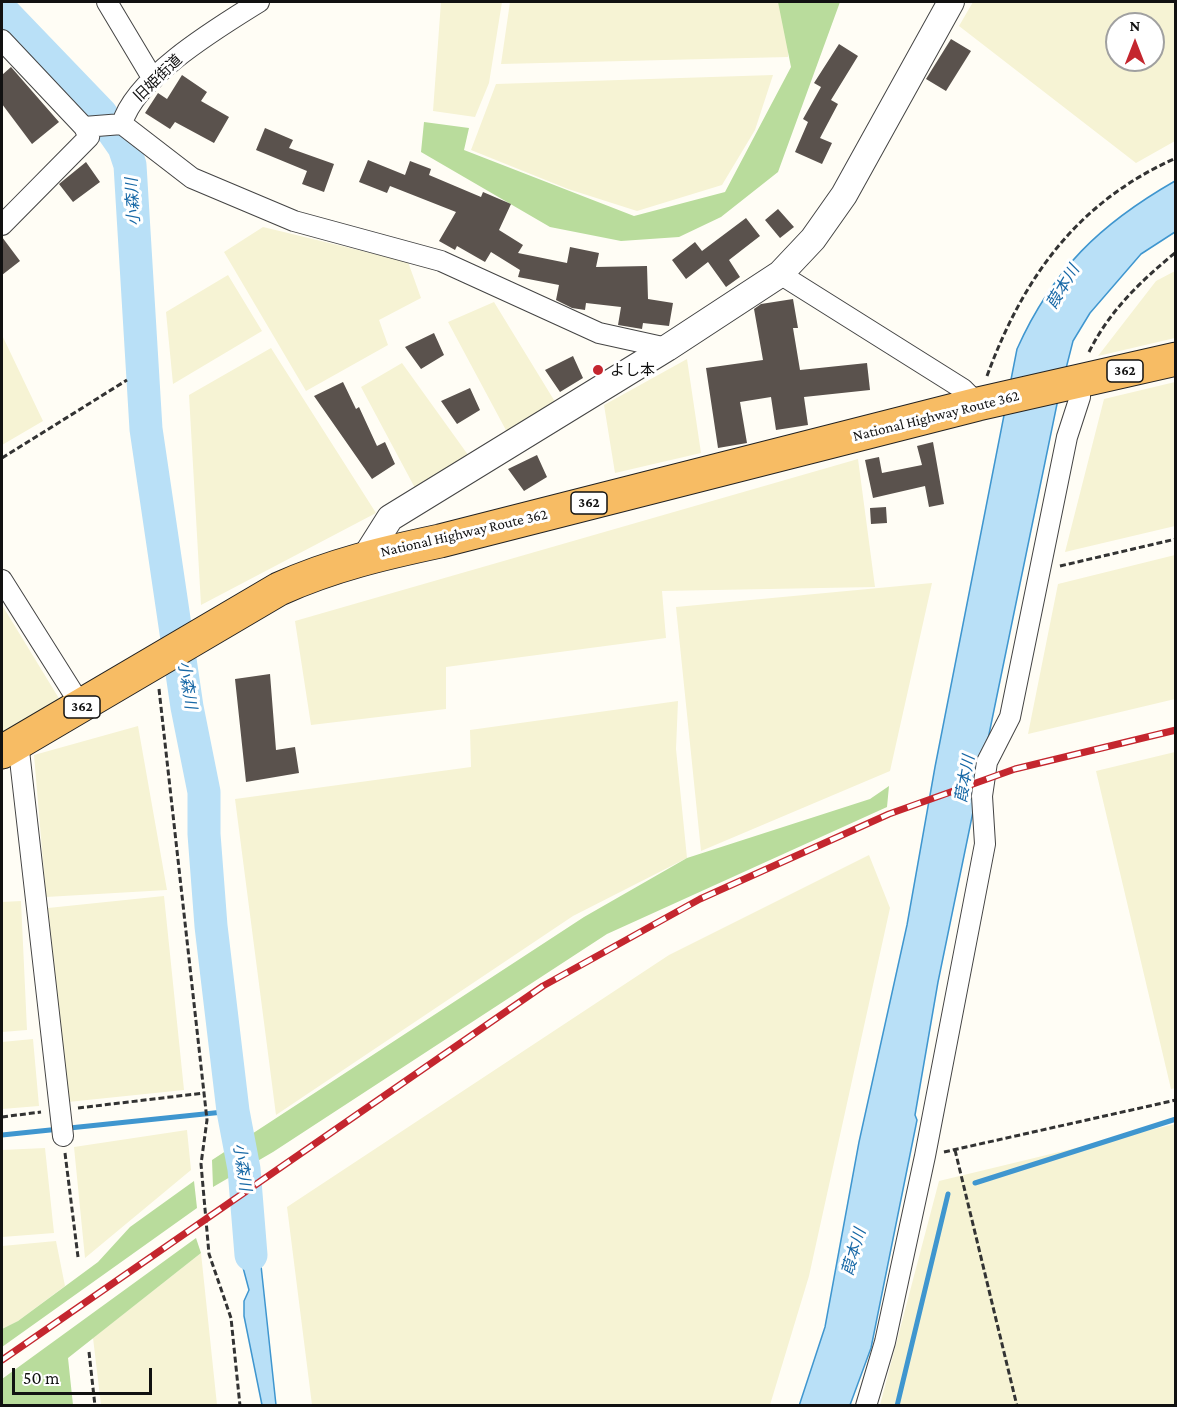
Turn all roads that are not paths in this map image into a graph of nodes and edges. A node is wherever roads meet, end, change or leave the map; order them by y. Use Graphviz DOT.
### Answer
graph roads {
  1 [pos="107,2"];
  2 [pos="259,2"];
  3 [pos="951,2"];
  4 [pos="2,40"];
  5 [pos="153,79"];
  6 [pos="122,124"];
  7 [pos="84,126"];
  8 [pos="2,225"];
  9 [pos="780,274"];
  10 [pos="667,348"];
  11 [pos="1176,359"];
  12 [pos="1081,374"];
  13 [pos="984,403"];
  14 [pos="366,556"];
  15 [pos="2,580"];
  16 [pos="82,707"];
  17 [pos="10,747"];
  18 [pos="61,1122"];
  19 [pos="866,1406"];
  1 -- 5 [label="street"];
  2 -- 5 [label="street, 旧姫街道"];
  3 -- 9 [label="street"];
  4 -- 7 [label="street"];
  5 -- 6 [label="street, 旧姫街道"];
  6 -- 7 [label="street"];
  6 -- 10 [label="street"];
  7 -- 8 [label="street"];
  9 -- 10 [label="street"];
  9 -- 13 [label="street"];
  10 -- 14 [label="street"];
  11 -- 12 [label="highway, National Highway Route 362 / 362"];
  12 -- 13 [label="highway, National Highway Route 362 / 362"];
  12 -- 19 [label="street"];
  13 -- 14 [label="highway, National Highway Route 362 / 362"];
  14 -- 16 [label="highway, National Highway Route 362 / 362"];
  15 -- 16 [label="street"];
  16 -- 17 [label="highway, National Highway Route 362 / 362"];
  17 -- 18 [label="street"];
}
